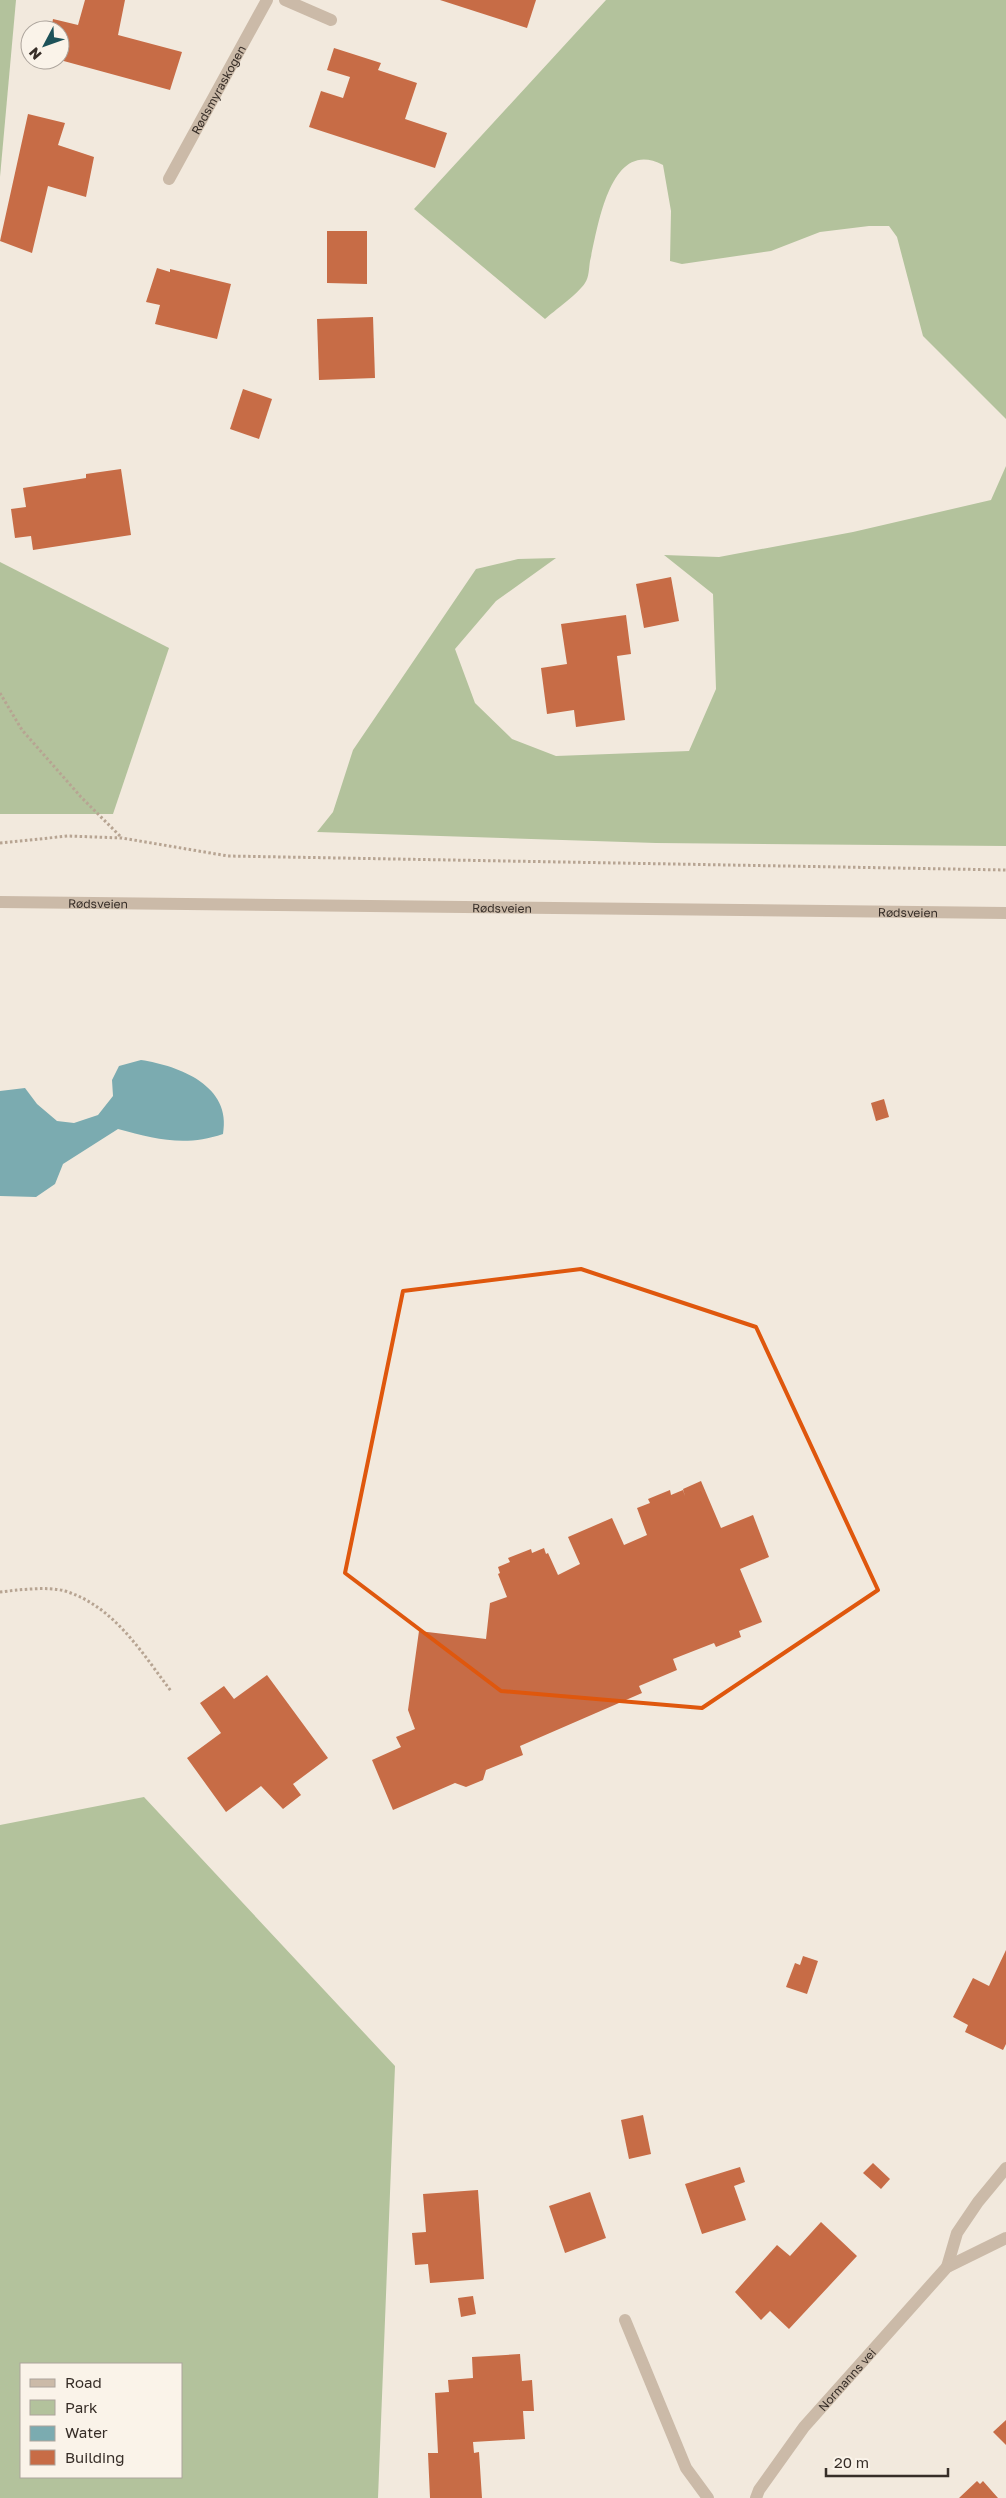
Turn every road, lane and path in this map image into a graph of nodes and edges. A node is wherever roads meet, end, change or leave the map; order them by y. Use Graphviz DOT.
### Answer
graph roads {
  1 [pos="267,0"];
  2 [pos="285,0"];
  3 [pos="304,3"];
  4 [pos="331,20"];
  5 [pos="170,179"];
  6 [pos="0,693"];
  7 [pos="122,838"];
  8 [pos="0,843"];
  9 [pos="1006,870"];
  10 [pos="0,902"];
  11 [pos="1006,913"];
  12 [pos="0,1592"];
  13 [pos="171,1692"];
  14 [pos="1006,2168"];
  15 [pos="1006,2238"];
  16 [pos="947,2267"];
  17 [pos="625,2320"];
  18 [pos="708,2498"];
  19 [pos="756,2498"];
  1 -- 5 [label="street, Rødsmyraskogen"];
  2 -- 3 [label="street"];
  3 -- 4 [label="street"];
  6 -- 7 [label="path"];
  7 -- 8 [label="path"];
  7 -- 9 [label="path"];
  10 -- 11 [label="street, Rødsveien"];
  12 -- 13 [label="path"];
  14 -- 16 [label="street, Normanns vei"];
  15 -- 16 [label="street, Normanns vei"];
  16 -- 19 [label="street, Normanns vei"];
  17 -- 18 [label="street"];
}
